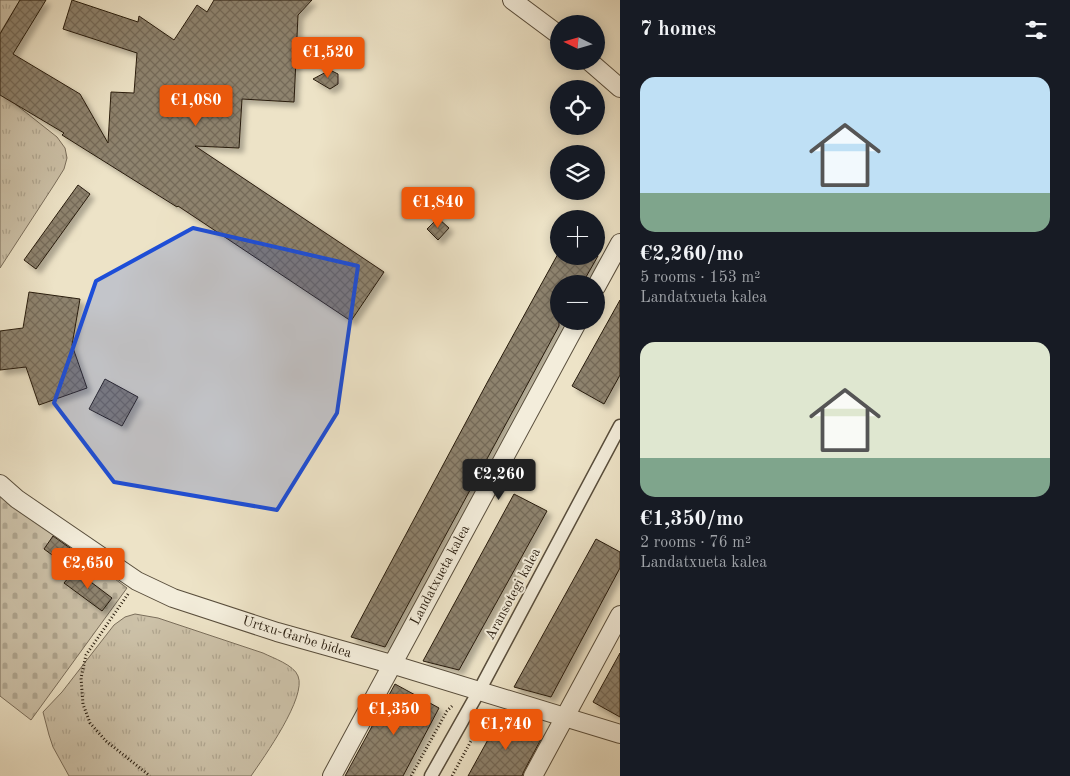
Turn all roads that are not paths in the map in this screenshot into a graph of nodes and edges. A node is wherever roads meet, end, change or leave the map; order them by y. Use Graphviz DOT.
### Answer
graph roads {
  1 [pos="512,0"];
  2 [pos="550,28"];
  3 [pos="599,70"];
  4 [pos="620,88"];
  5 [pos="620,243"];
  6 [pos="603,275"];
  7 [pos="573,330"];
  8 [pos="620,426"];
  9 [pos="0,484"];
  10 [pos="620,615"];
  11 [pos="392,664"];
  12 [pos="479,691"];
  13 [pos="565,718"];
  14 [pos="620,734"];
  15 [pos="332,776"];
  16 [pos="432,776"];
  17 [pos="533,776"];
  1 -- 2 [label="street"];
  3 -- 4 [label="street"];
  5 -- 6 [label="street"];
  7 -- 11 [label="street, Landatxueta kalea"];
  8 -- 12 [label="street, Aransotegi kalea"];
  9 -- 11 [label="street, Urtxu-Garbe bidea"];
  10 -- 13 [label="street"];
  11 -- 12 [label="street, Urtxu-Garbe bidea"];
  11 -- 15 [label="street, Landatxueta kalea"];
  12 -- 13 [label="street, Urtxu-Garbe bidea"];
  12 -- 16 [label="street, Aransotegi kalea"];
  13 -- 14 [label="street, Urtxu-Garbe bidea"];
  13 -- 17 [label="street"];
}
